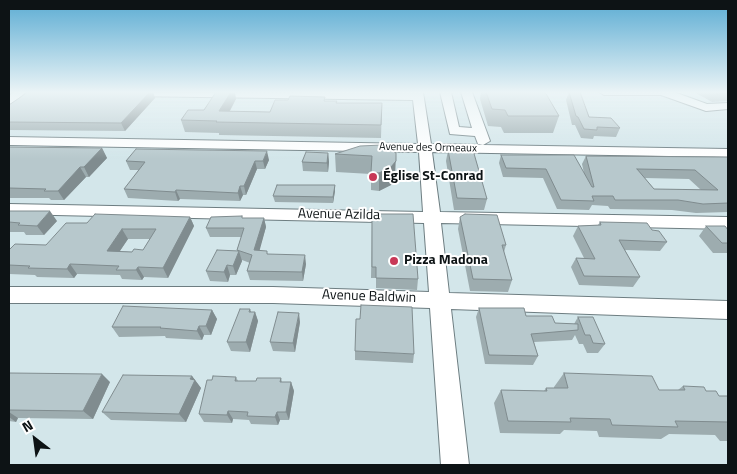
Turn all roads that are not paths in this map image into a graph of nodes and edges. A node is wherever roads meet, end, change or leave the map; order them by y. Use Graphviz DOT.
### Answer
graph roads {
  1 [pos="420,114"];
  2 [pos="450,114"];
  3 [pos="474,114"];
  4 [pos="480,132"];
  5 [pos="9,141"];
  6 [pos="425,148"];
  7 [pos="485,149"];
  8 [pos="728,153"];
  9 [pos="9,209"];
  10 [pos="432,216"];
  11 [pos="728,223"];
  12 [pos="9,295"];
  13 [pos="439,300"];
  14 [pos="728,310"];
  15 [pos="456,465"];
  1 -- 6 [label="street"];
  2 -- 4 [label="street"];
  3 -- 4 [label="street"];
  4 -- 7 [label="street"];
  5 -- 6 [label="street, Avenue des Ormeaux"];
  6 -- 7 [label="street, Avenue des Ormeaux"];
  6 -- 10 [label="street"];
  7 -- 8 [label="street, Avenue des Ormeaux"];
  9 -- 10 [label="street, Avenue Azilda"];
  10 -- 11 [label="street, Avenue Azilda"];
  10 -- 13 [label="street"];
  12 -- 13 [label="street, Avenue Baldwin"];
  13 -- 14 [label="street, Avenue Baldwin"];
  13 -- 15 [label="street"];
}
